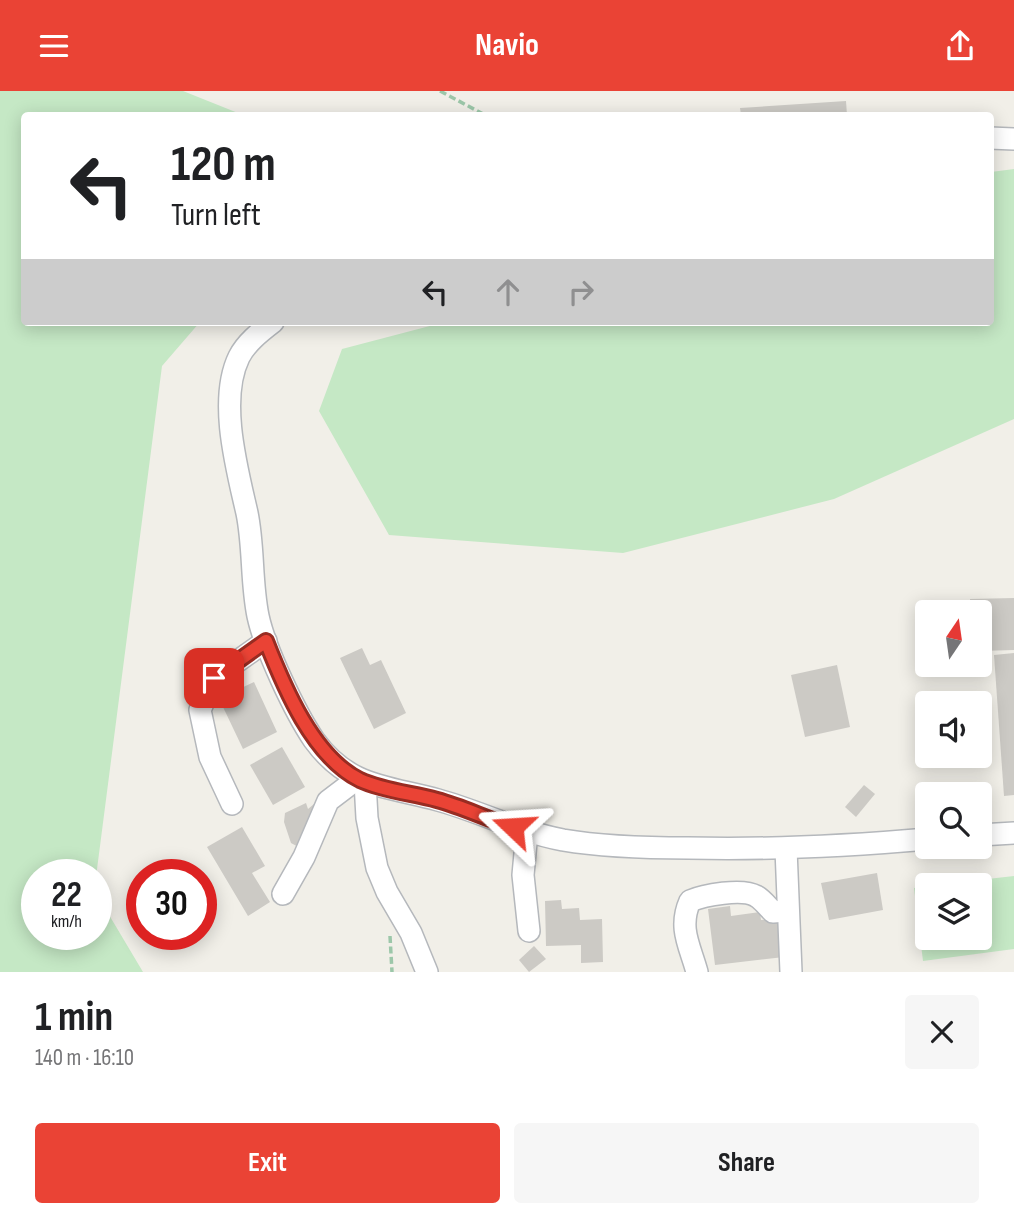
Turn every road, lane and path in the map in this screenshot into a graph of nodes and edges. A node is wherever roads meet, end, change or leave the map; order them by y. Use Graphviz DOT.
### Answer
graph roads {
  1 [pos="440,91"];
  2 [pos="479,112"];
  3 [pos="994,138"];
  4 [pos="1014,139"];
  5 [pos="268,326"];
  6 [pos="266,641"];
  7 [pos="361,781"];
  8 [pos="232,804"];
  9 [pos="527,832"];
  10 [pos="1014,833"];
  11 [pos="992,834"];
  12 [pos="915,840"];
  13 [pos="786,849"];
  14 [pos="283,894"];
  15 [pos="788,911"];
  16 [pos="529,930"];
  17 [pos="427,972"];
  18 [pos="697,972"];
  19 [pos="791,972"];
  1 -- 2 [label="path"];
  3 -- 4 [label="street"];
  5 -- 6 [label="street"];
  6 -- 7 [label="street"];
  6 -- 8 [label="street"];
  7 -- 9 [label="street"];
  7 -- 14 [label="street"];
  7 -- 17 [label="street"];
  9 -- 13 [label="street"];
  9 -- 16 [label="street"];
  10 -- 11 [label="street"];
  12 -- 13 [label="street"];
  13 -- 15 [label="street"];
  15 -- 18 [label="street"];
  15 -- 19 [label="street"];
}
